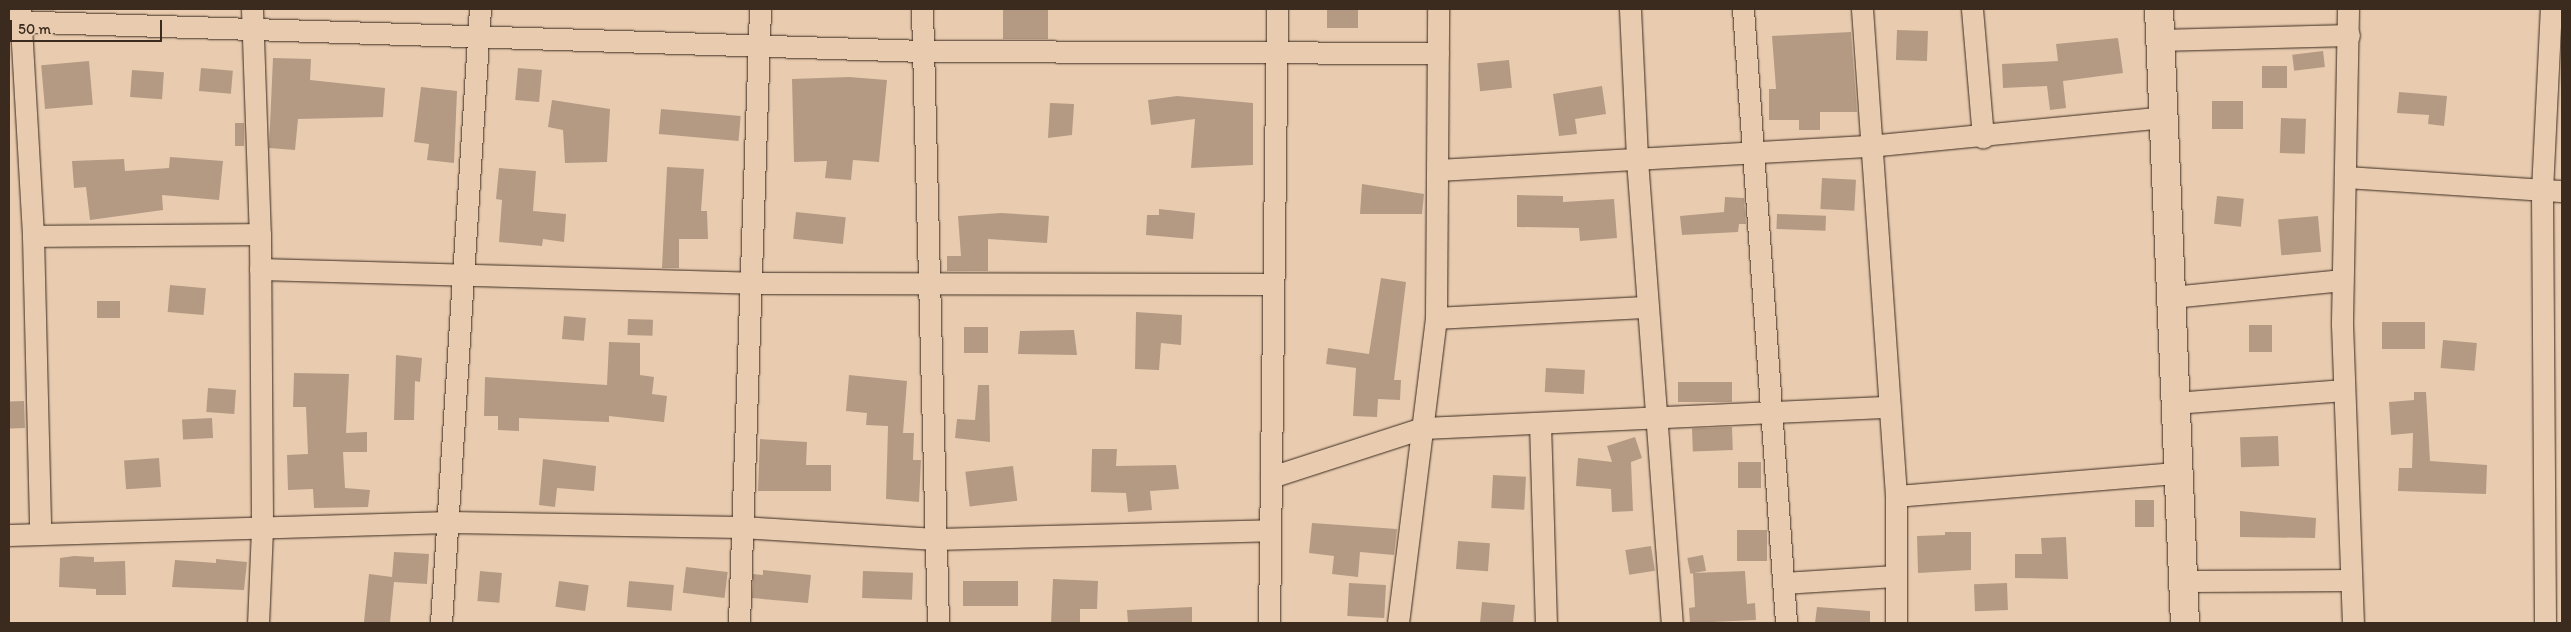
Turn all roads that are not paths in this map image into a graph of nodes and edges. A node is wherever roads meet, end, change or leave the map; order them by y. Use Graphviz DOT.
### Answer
graph roads {
  1 [pos="480,9"];
  2 [pos="760,9"];
  3 [pos="922,9"];
  4 [pos="1277,9"];
  5 [pos="1438,9"];
  6 [pos="1630,9"];
  7 [pos="1743,9"];
  8 [pos="1862,9"];
  9 [pos="1972,9"];
  10 [pos="2159,9"];
  11 [pos="2348,9"];
  12 [pos="2551,9"];
  13 [pos="17,17"];
  14 [pos="252,19"];
  15 [pos="2348,35"];
  16 [pos="478,39"];
  17 [pos="2160,40"];
  18 [pos="759,45"];
  19 [pos="923,52"];
  20 [pos="1438,53"];
  21 [pos="1279,55"];
  22 [pos="2164,117"];
  23 [pos="1983,138"];
  24 [pos="1869,146"];
  25 [pos="1754,152"];
  26 [pos="1637,160"];
  27 [pos="1439,170"];
  28 [pos="2345,177"];
  29 [pos="2552,190"];
  30 [pos="260,234"];
  31 [pos="33,236"];
  32 [pos="260,269"];
  33 [pos="460,278"];
  34 [pos="2342,280"];
  35 [pos="752,283"];
  36 [pos="927,283"];
  37 [pos="1272,284"];
  38 [pos="2172,297"];
  39 [pos="1648,307"];
  40 [pos="1436,318"];
  41 [pos="2344,390"];
  42 [pos="2175,403"];
  43 [pos="1890,407"];
  44 [pos="1772,414"];
  45 [pos="1656,421"];
  46 [pos="1540,423"];
  47 [pos="1422,428"];
  48 [pos="2177,473"];
  49 [pos="1271,476"];
  50 [pos="1896,496"];
  51 [pos="449,522"];
  52 [pos="741,527"];
  53 [pos="262,528"];
  54 [pos="1270,530"];
  55 [pos="40,531"];
  56 [pos="9,535"];
  57 [pos="936,539"];
  58 [pos="1895,576"];
  59 [pos="2351,580"];
  60 [pos="2183,581"];
  61 [pos="1783,583"];
  62 [pos="258,623"];
  63 [pos="441,623"];
  64 [pos="739,623"];
  65 [pos="938,623"];
  66 [pos="1269,623"];
  67 [pos="1398,623"];
  68 [pos="1546,623"];
  69 [pos="1672,623"];
  70 [pos="1786,623"];
  71 [pos="1896,623"];
  72 [pos="2185,623"];
  73 [pos="2353,623"];
  74 [pos="2545,623"];
  1 -- 16 [label="street"];
  2 -- 18 [label="street"];
  3 -- 19 [label="street"];
  4 -- 21 [label="street"];
  5 -- 20 [label="street"];
  6 -- 26 [label="street"];
  7 -- 25 [label="street"];
  8 -- 24 [label="street"];
  9 -- 23 [label="street"];
  10 -- 17 [label="main road"];
  11 -- 15 [label="street"];
  12 -- 29 [label="street"];
  13 -- 14 [label="street"];
  13 -- 31 [label="street"];
  14 -- 16 [label="street"];
  14 -- 30 [label="street"];
  15 -- 17 [label="street"];
  15 -- 28 [label="street"];
  16 -- 18 [label="street"];
  16 -- 33 [label="street"];
  17 -- 22 [label="main road"];
  18 -- 19 [label="street"];
  18 -- 35 [label="street"];
  19 -- 21 [label="street"];
  19 -- 36 [label="street"];
  20 -- 21 [label="street"];
  20 -- 27 [label="street"];
  21 -- 37 [label="street"];
  22 -- 23 [label="street"];
  22 -- 38 [label="main road"];
  23 -- 24 [label="street"];
  24 -- 25 [label="street"];
  24 -- 43 [label="street"];
  25 -- 26 [label="street"];
  25 -- 44 [label="street"];
  26 -- 27 [label="street"];
  26 -- 39 [label="street"];
  27 -- 40 [label="street"];
  28 -- 29 [label="street"];
  28 -- 34 [label="street"];
  29 -- 74 [label="street"];
  30 -- 31 [label="street"];
  30 -- 32 [label="street"];
  31 -- 55 [label="street"];
  32 -- 33 [label="street"];
  32 -- 53 [label="street"];
  33 -- 35 [label="street"];
  33 -- 51 [label="street"];
  34 -- 38 [label="street"];
  34 -- 41 [label="street"];
  35 -- 36 [label="street"];
  35 -- 52 [label="street"];
  36 -- 37 [label="street"];
  36 -- 57 [label="street"];
  37 -- 49 [label="street"];
  38 -- 42 [label="main road"];
  39 -- 40 [label="street"];
  39 -- 45 [label="street"];
  40 -- 47 [label="street"];
  41 -- 42 [label="street"];
  41 -- 59 [label="street"];
  42 -- 48 [label="main road"];
  43 -- 44 [label="street"];
  43 -- 50 [label="street"];
  44 -- 45 [label="street"];
  44 -- 61 [label="street"];
  45 -- 46 [label="street"];
  45 -- 69 [label="street"];
  46 -- 47 [label="street"];
  46 -- 68 [label="street"];
  47 -- 49 [label="street"];
  47 -- 67 [label="street"];
  48 -- 50 [label="street"];
  48 -- 60 [label="main road"];
  49 -- 54 [label="street"];
  50 -- 58 [label="street"];
  51 -- 52 [label="street"];
  51 -- 53 [label="street"];
  51 -- 63 [label="street"];
  52 -- 57 [label="street"];
  52 -- 64 [label="street"];
  53 -- 55 [label="street"];
  53 -- 62 [label="street"];
  54 -- 57 [label="street"];
  54 -- 66 [label="street"];
  55 -- 56 [label="street"];
  57 -- 65 [label="street"];
  58 -- 61 [label="street"];
  58 -- 71 [label="street"];
  59 -- 60 [label="street"];
  59 -- 73 [label="street"];
  60 -- 72 [label="main road"];
  61 -- 70 [label="street"];
}
